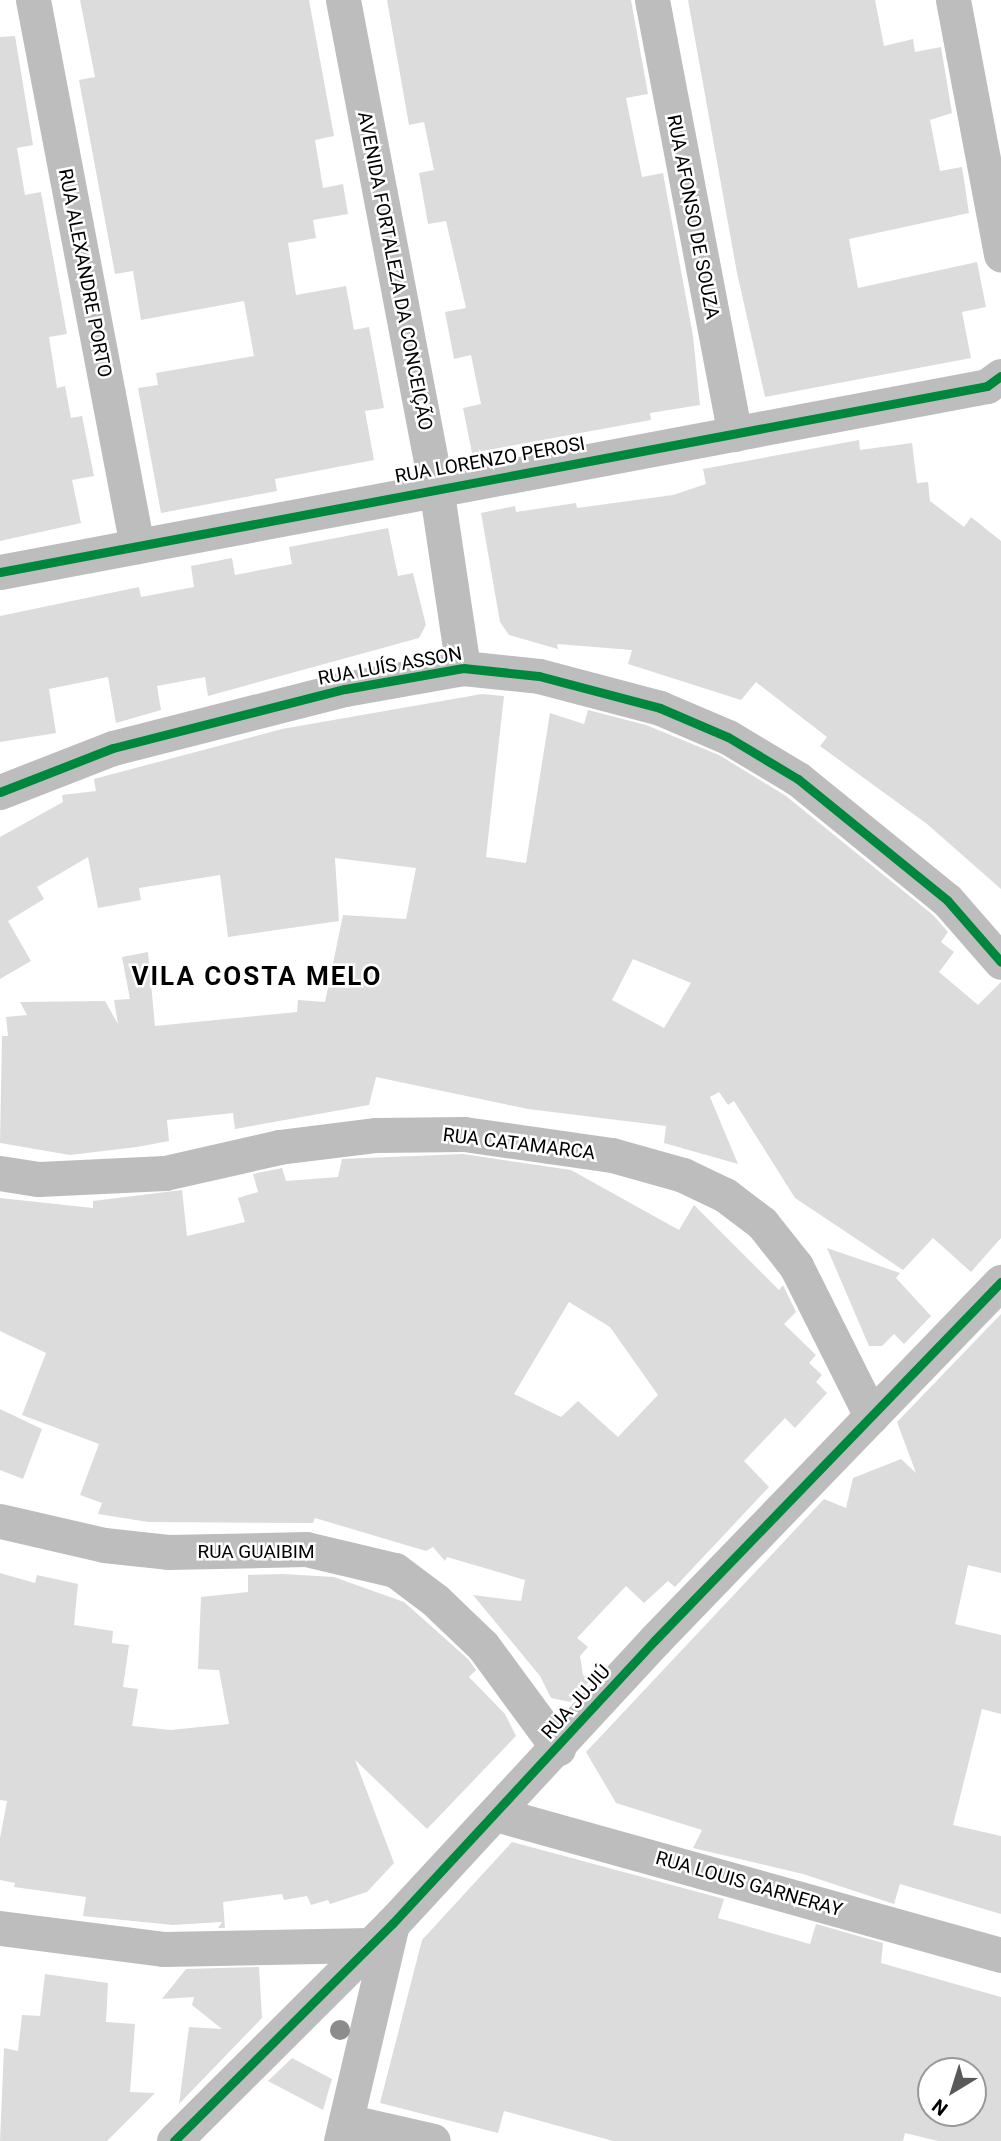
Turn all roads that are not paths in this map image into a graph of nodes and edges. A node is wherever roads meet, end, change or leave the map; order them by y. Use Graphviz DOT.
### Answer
graph roads {
  1 [pos="33,0"];
  2 [pos="343,0"];
  3 [pos="652,0"];
  4 [pos="953,0"];
  5 [pos="1001,255"];
  6 [pos="994,381"];
  7 [pos="735,434"];
  8 [pos="436,486"];
  9 [pos="137,546"];
  10 [pos="0,572"];
  11 [pos="463,668"];
  12 [pos="0,792"];
  13 [pos="1001,962"];
  14 [pos="0,1173"];
  15 [pos="1001,1282"];
  16 [pos="871,1416"];
  17 [pos="0,1521"];
  18 [pos="558,1748"];
  19 [pos="496,1814"];
  20 [pos="0,1928"];
  21 [pos="381,1934"];
  22 [pos="1001,1955"];
  23 [pos="344,2131"];
  24 [pos="174,2141"];
  25 [pos="433,2141"];
  1 -- 9 [label="street, RUA ALEXANDRE PORTO"];
  2 -- 8 [label="street, AVENIDA FORTALEZA DA CONCEIÇÃO"];
  3 -- 7 [label="street, RUA AFONSO DE SOUZA"];
  4 -- 5 [label="street"];
  6 -- 7 [label="street, RUA LORENZO PEROSI"];
  7 -- 8 [label="street, RUA LORENZO PEROSI"];
  8 -- 9 [label="street, RUA LORENZO PEROSI"];
  8 -- 11 [label="street, AVENIDA FORTALEZA DA CONCEIÇÃO"];
  9 -- 10 [label="street, RUA LORENZO PEROSI"];
  11 -- 12 [label="street, RUA LUÍS ASSON"];
  11 -- 13 [label="street, RUA LUÍS ASSON"];
  14 -- 16 [label="street, RUA CATAMARCA"];
  15 -- 16 [label="street, RUA JUJIÚ"];
  16 -- 18 [label="street, RUA JUJIÚ"];
  17 -- 18 [label="street, RUA GUAIBIM"];
  18 -- 19 [label="street, RUA JUJIÚ"];
  19 -- 21 [label="street, RUA JUJIÚ"];
  19 -- 22 [label="street, RUA LOUIS GARNERAY"];
  20 -- 21 [label="street"];
  21 -- 23 [label="street"];
  21 -- 24 [label="street, RUA JUJIÚ"];
  23 -- 25 [label="street"];
}
